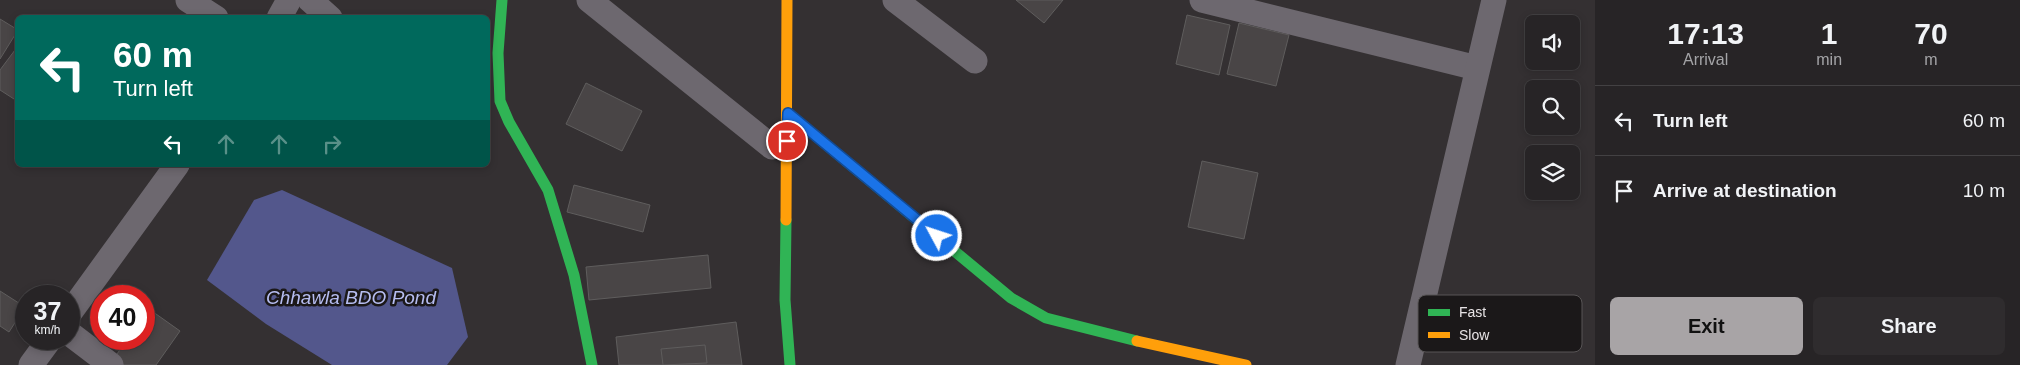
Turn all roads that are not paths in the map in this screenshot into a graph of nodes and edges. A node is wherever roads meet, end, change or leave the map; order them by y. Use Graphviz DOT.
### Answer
graph roads {
  1 [pos="188,0"];
  2 [pos="289,0"];
  3 [pos="310,0"];
  4 [pos="502,0"];
  5 [pos="589,0"];
  6 [pos="787,0"];
  7 [pos="895,0"];
  8 [pos="1202,0"];
  9 [pos="1494,0"];
  10 [pos="211,15"];
  11 [pos="281,15"];
  12 [pos="327,15"];
  13 [pos="975,61"];
  14 [pos="1477,68"];
  15 [pos="494,99"];
  16 [pos="788,113"];
  17 [pos="772,145"];
  18 [pos="177,167"];
  19 [pos="1425,295"];
  20 [pos="80,299"];
  21 [pos="1418,323"];
  22 [pos="80,341"];
  23 [pos="42,350"];
  24 [pos="31,365"];
  25 [pos="111,365"];
  26 [pos="592,365"];
  27 [pos="790,365"];
  28 [pos="1246,365"];
  29 [pos="1408,365"];
  1 -- 10 [label="street"];
  2 -- 11 [label="street"];
  3 -- 12 [label="street"];
  4 -- 15 [label="street"];
  5 -- 17 [label="street"];
  6 -- 16 [label="street"];
  7 -- 13 [label="street"];
  8 -- 14 [label="street"];
  9 -- 14 [label="street"];
  14 -- 19 [label="street"];
  15 -- 26 [label="street"];
  16 -- 27 [label="street"];
  16 -- 28 [label="street"];
  18 -- 20 [label="street"];
  21 -- 29 [label="street"];
  22 -- 25 [label="street"];
  23 -- 24 [label="street"];
}
